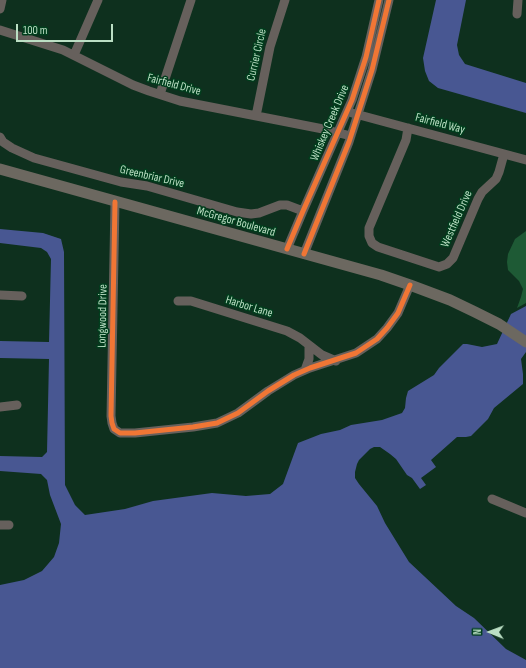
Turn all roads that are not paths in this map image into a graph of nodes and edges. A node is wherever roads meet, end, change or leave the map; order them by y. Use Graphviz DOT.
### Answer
graph roads {
  1 [pos="2,0"];
  2 [pos="98,0"];
  3 [pos="191,0"];
  4 [pos="284,0"];
  5 [pos="380,0"];
  6 [pos="389,0"];
  7 [pos="518,0"];
  8 [pos="0,9"];
  9 [pos="517,14"];
  10 [pos="0,30"];
  11 [pos="74,55"];
  12 [pos="160,94"];
  13 [pos="347,111"];
  14 [pos="358,114"];
  15 [pos="256,116"];
  16 [pos="408,128"];
  17 [pos="338,132"];
  18 [pos="351,136"];
  19 [pos="0,137"];
  20 [pos="504,154"];
  21 [pos="526,160"];
  22 [pos="0,169"];
  23 [pos="115,202"];
  24 [pos="303,211"];
  25 [pos="288,250"];
  26 [pos="304,254"];
  27 [pos="410,284"];
  28 [pos="0,295"];
  29 [pos="22,296"];
  30 [pos="178,301"];
  31 [pos="526,342"];
  32 [pos="308,345"];
  33 [pos="336,361"];
  34 [pos="305,370"];
  35 [pos="17,405"];
  36 [pos="0,407"];
  37 [pos="492,499"];
  38 [pos="526,514"];
  1 -- 8 [label="street"];
  2 -- 11 [label="street"];
  3 -- 12 [label="street"];
  4 -- 15 [label="street, Currier Circle"];
  5 -- 13 [label="street, Whiskey Creek Drive"];
  6 -- 14 [label="street, Whiskey Creek Drive"];
  7 -- 9 [label="street"];
  10 -- 11 [label="street, Fairfield Drive"];
  11 -- 12 [label="street, Fairfield Drive"];
  12 -- 15 [label="street, Fairfield Drive"];
  13 -- 14 [label="street, Fairfield Way"];
  13 -- 17 [label="street, Whiskey Creek Drive"];
  14 -- 16 [label="street, Fairfield Way"];
  14 -- 18 [label="street, Whiskey Creek Drive"];
  15 -- 17 [label="street, Fairfield Drive"];
  16 -- 20 [label="street, Fairfield Way"];
  16 -- 20 [label="street, Westfield Drive"];
  17 -- 18 [label="street, Fairfield Drive"];
  17 -- 24 [label="street, Whiskey Creek Drive"];
  18 -- 26 [label="street, Whiskey Creek Drive"];
  19 -- 24 [label="street, Greenbriar Drive"];
  20 -- 21 [label="street, Fairfield Way"];
  22 -- 23 [label="main road, McGregor Boulevard"];
  23 -- 25 [label="main road, McGregor Boulevard"];
  23 -- 34 [label="street, Longwood Drive"];
  24 -- 25 [label="street, Whiskey Creek Drive"];
  25 -- 26 [label="main road, McGregor Boulevard"];
  26 -- 27 [label="main road, McGregor Boulevard"];
  27 -- 31 [label="main road, McGregor Boulevard"];
  27 -- 33 [label="street"];
  28 -- 29 [label="street"];
  30 -- 32 [label="street, Harbor Lane"];
  32 -- 33 [label="street, Harbor Lane"];
  32 -- 34 [label="street"];
  33 -- 34 [label="street"];
  35 -- 36 [label="street"];
  37 -- 38 [label="street"];
}
